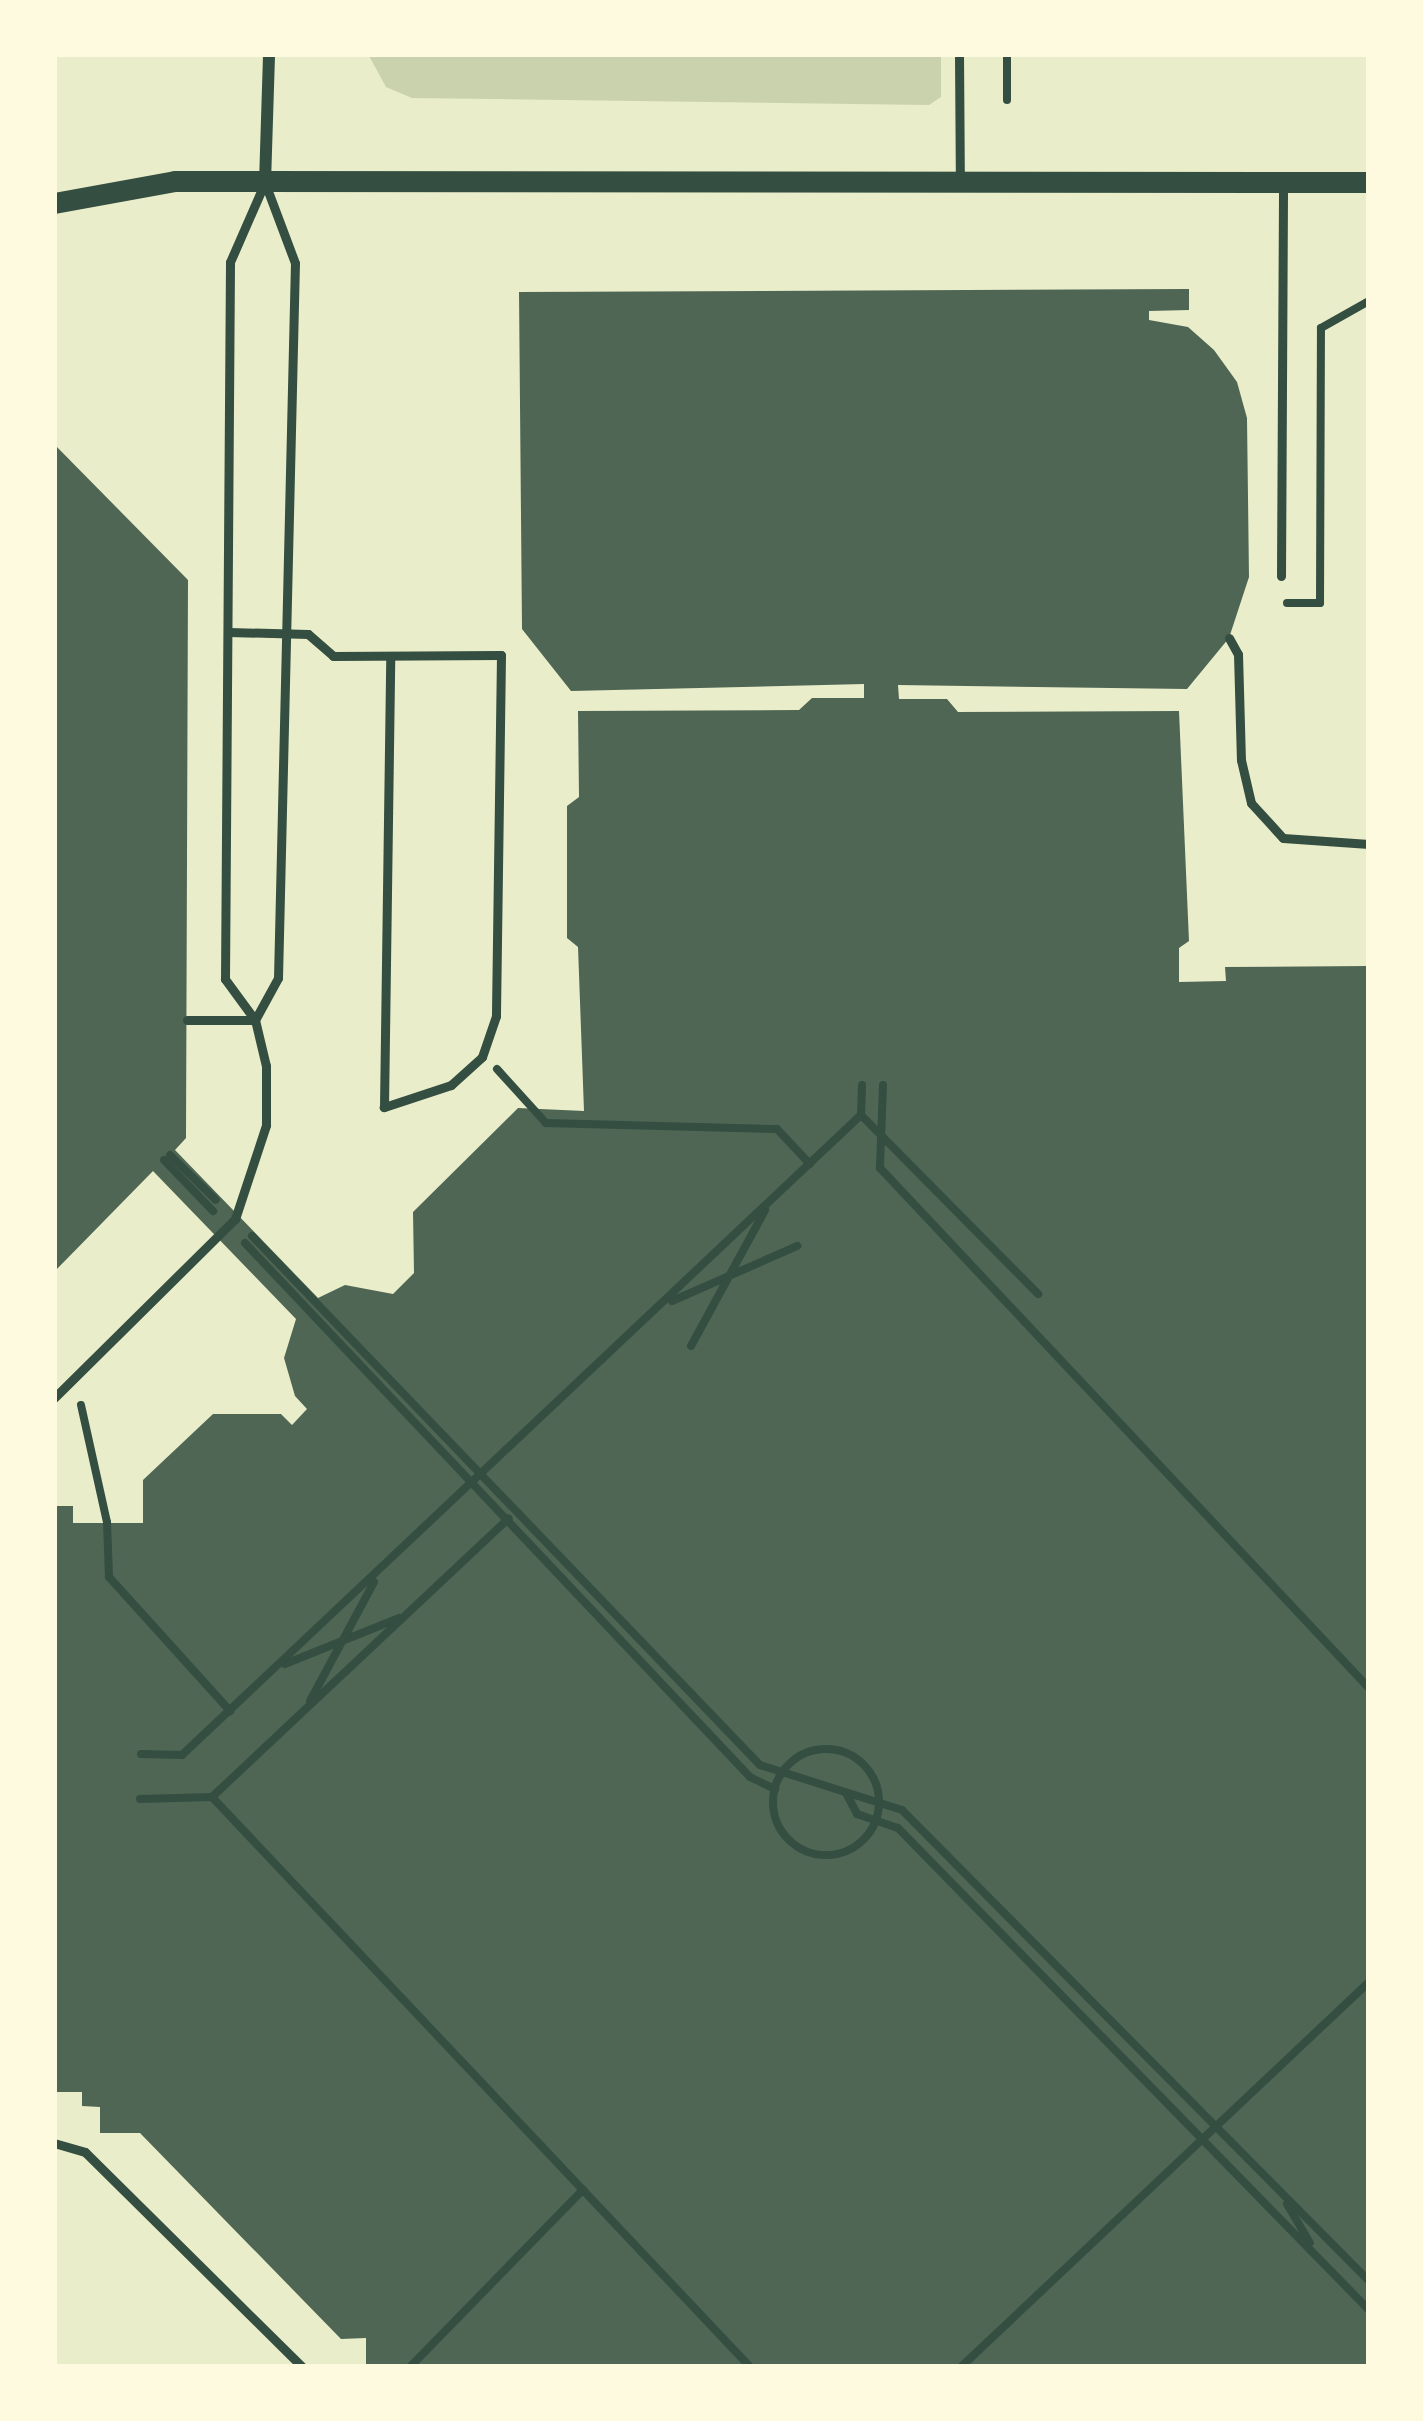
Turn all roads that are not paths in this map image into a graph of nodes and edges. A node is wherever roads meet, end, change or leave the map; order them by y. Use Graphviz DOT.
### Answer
graph roads {
  1 [pos="269,54"];
  2 [pos="959,54"];
  3 [pos="960,182"];
  4 [pos="1282,182"];
  5 [pos="1369,182"];
  6 [pos="265,183"];
  7 [pos="54,203"];
  8 [pos="1281,576"];
  9 [pos="228,632"];
  10 [pos="285,633"];
  11 [pos="1229,638"];
  12 [pos="389,656"];
  13 [pos="1369,844"];
  14 [pos="187,1020"];
  15 [pos="255,1020"];
  16 [pos="54,1398"];
  17 [pos="54,2144"];
  18 [pos="302,2367"];
  1 -- 6 [label="street"];
  2 -- 3 [label="lane"];
  3 -- 4 [label="street"];
  3 -- 6 [label="street"];
  4 -- 5 [label="street"];
  4 -- 8 [label="lane"];
  6 -- 7 [label="street"];
  6 -- 9 [label="lane"];
  6 -- 10 [label="lane"];
  9 -- 10 [label="lane"];
  9 -- 15 [label="lane"];
  10 -- 12 [label="lane"];
  10 -- 15 [label="lane"];
  11 -- 13 [label="lane"];
  12 -- 12 [label="lane"];
  14 -- 15 [label="lane"];
  15 -- 16 [label="lane"];
  17 -- 18 [label="lane"];
}
